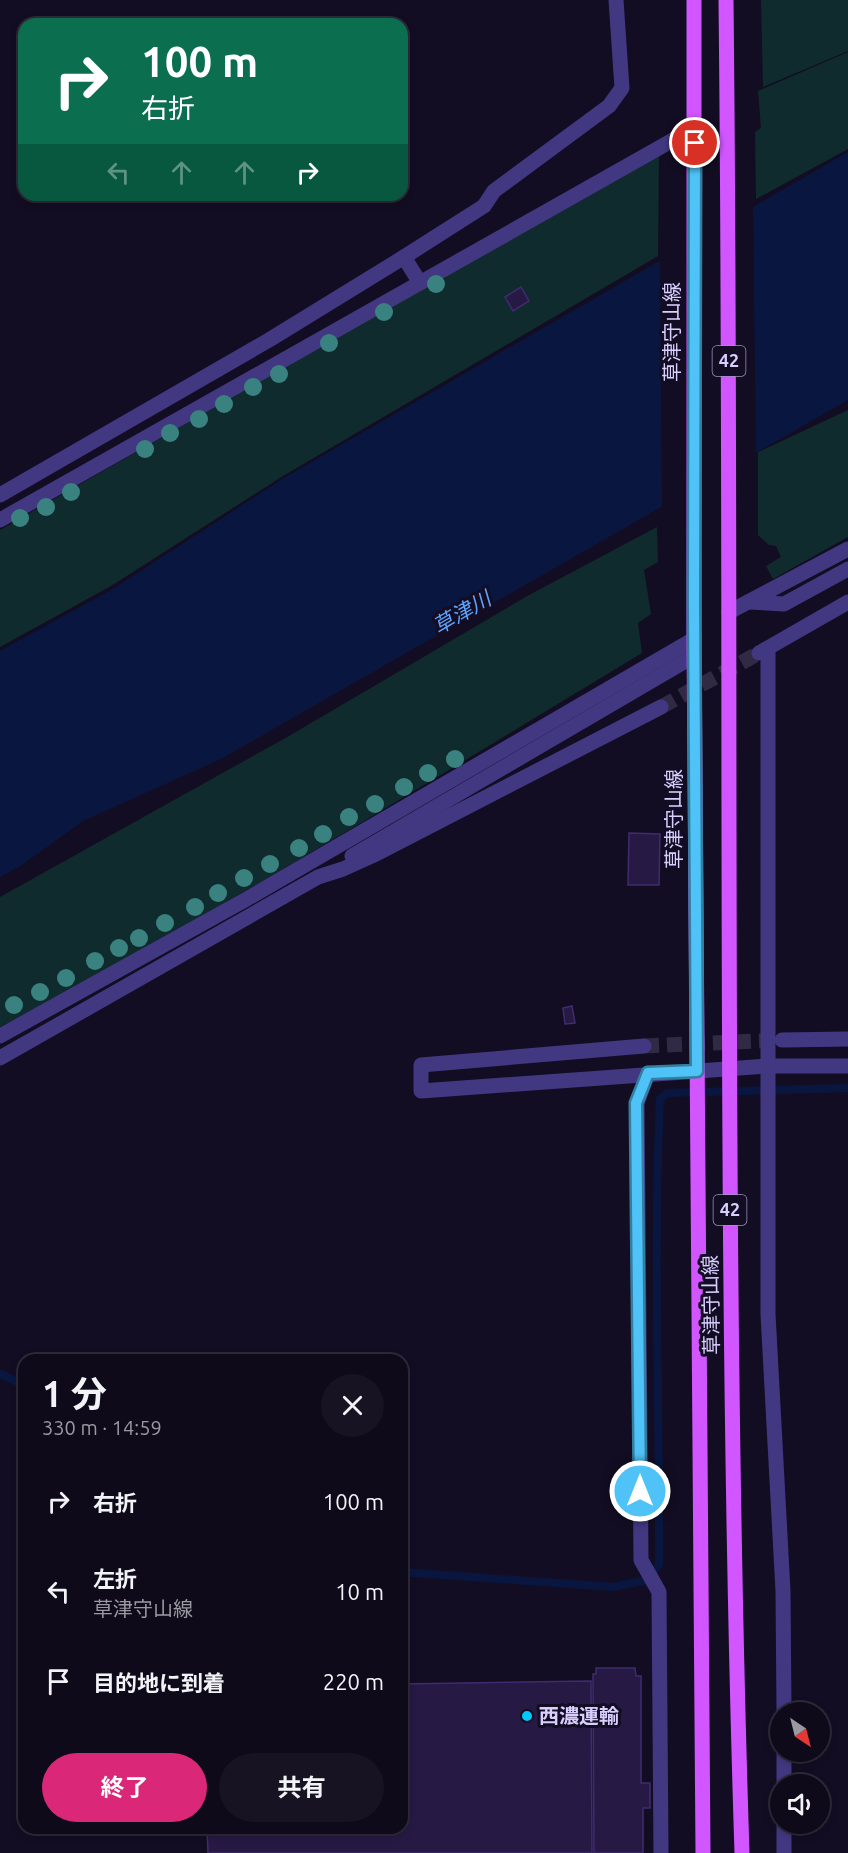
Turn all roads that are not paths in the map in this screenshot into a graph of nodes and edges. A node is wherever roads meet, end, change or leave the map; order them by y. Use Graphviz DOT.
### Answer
graph roads {
  1 [pos="616,0"];
  2 [pos="694,0"];
  3 [pos="726,0"];
  4 [pos="696,127"];
  5 [pos="404,257"];
  6 [pos="420,283"];
  7 [pos="0,495"];
  8 [pos="0,520"];
  9 [pos="848,549"];
  10 [pos="848,568"];
  11 [pos="748,602"];
  12 [pos="848,603"];
  13 [pos="729,612"];
  14 [pos="694,639"];
  15 [pos="694,656"];
  16 [pos="661,707"];
  17 [pos="318,877"];
  18 [pos="0,1036"];
  19 [pos="848,1039"];
  20 [pos="782,1040"];
  21 [pos="644,1046"];
  22 [pos="0,1058"];
  23 [pos="768,1066"];
  24 [pos="848,1066"];
  25 [pos="728,1069"];
  26 [pos="697,1071"];
  27 [pos="648,1073"];
  28 [pos="784,1702"];
  29 [pos="784,1834"];
  30 [pos="661,1853"];
  31 [pos="703,1853"];
  32 [pos="742,1853"];
  33 [pos="784,1853"];
  1 -- 5 [label="street"];
  2 -- 4 [label="main road, 草津守山線 / 42"];
  3 -- 13 [label="main road, 草津守山線 / 42"];
  4 -- 6 [label="street"];
  4 -- 14 [label="main road, 草津守山線 / 42"];
  5 -- 6 [label="street"];
  5 -- 7 [label="street"];
  6 -- 8 [label="street"];
  9 -- 11 [label="street"];
  10 -- 11 [label="street"];
  11 -- 13 [label="street"];
  12 -- 23 [label="street"];
  13 -- 25 [label="main road, 草津守山線 / 42"];
  14 -- 15 [label="main road, 草津守山線 / 42"];
  14 -- 18 [label="street"];
  15 -- 17 [label="street"];
  15 -- 26 [label="main road, 草津守山線 / 42"];
  16 -- 17 [label="street"];
  17 -- 22 [label="street"];
  19 -- 20 [label="street"];
  21 -- 27 [label="street"];
  23 -- 24 [label="street"];
  23 -- 25 [label="street"];
  23 -- 28 [label="street"];
  25 -- 26 [label="street"];
  25 -- 32 [label="main road, 草津守山線 / 42"];
  26 -- 27 [label="street"];
  26 -- 31 [label="main road, 草津守山線 / 42"];
  27 -- 30 [label="street"];
  29 -- 33 [label="street"];
}
